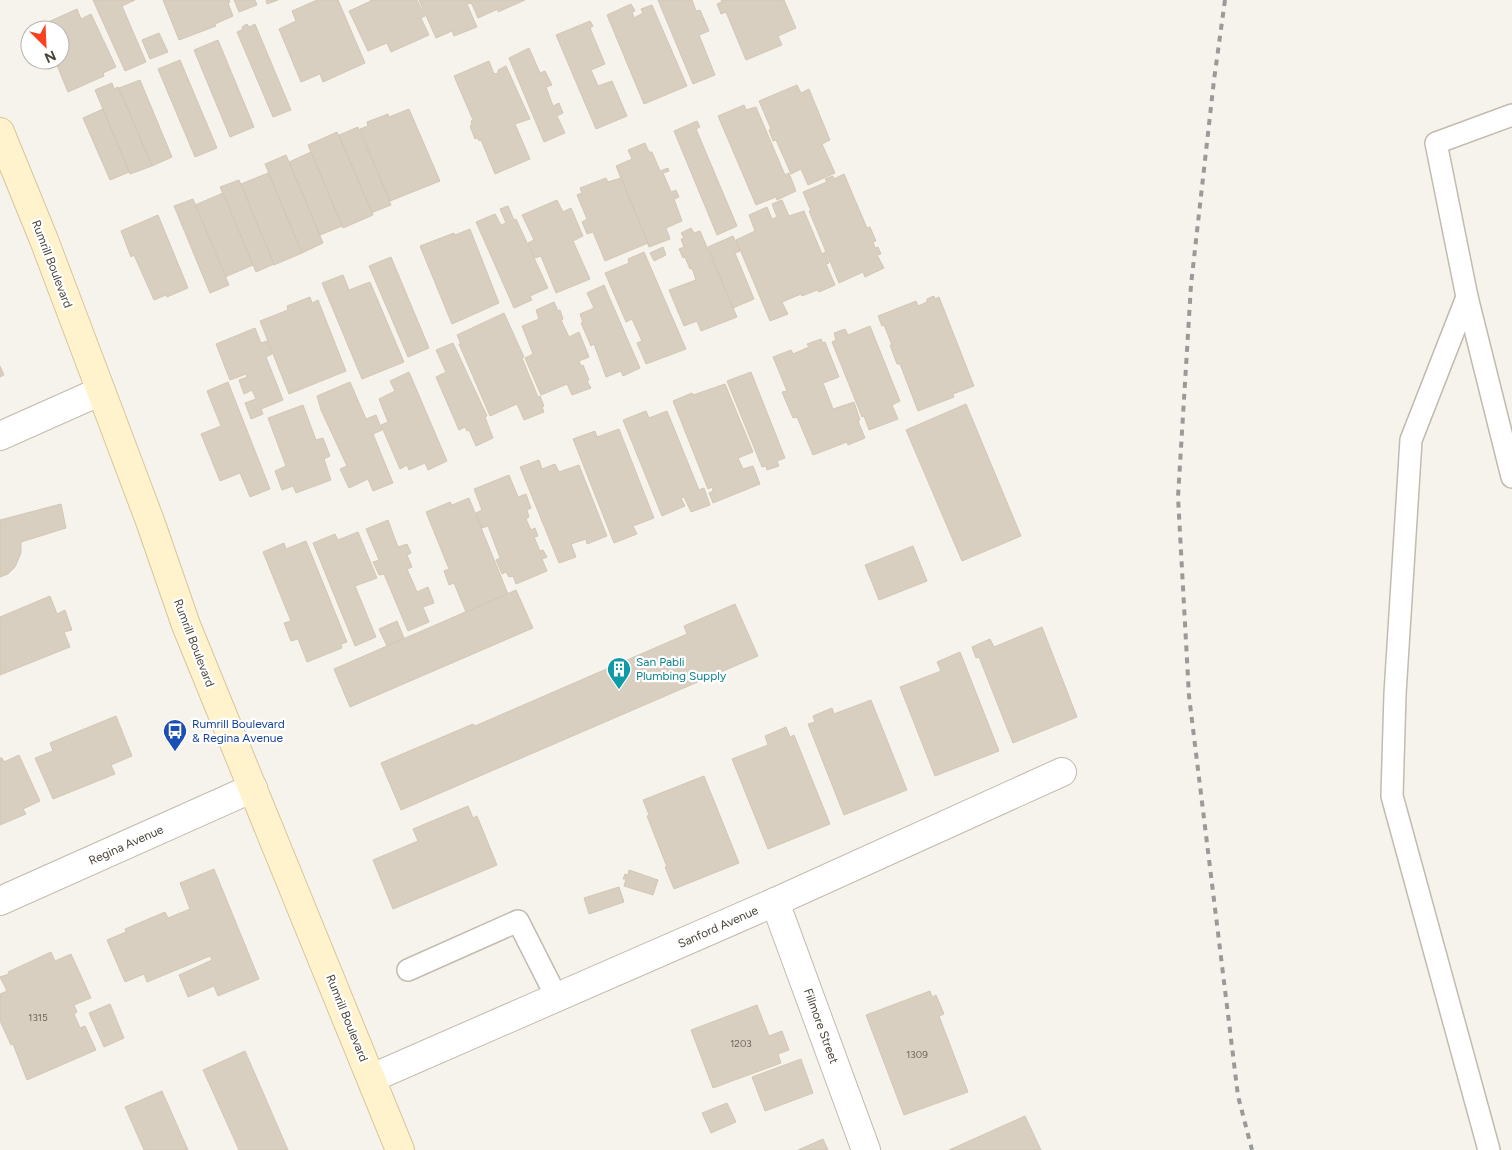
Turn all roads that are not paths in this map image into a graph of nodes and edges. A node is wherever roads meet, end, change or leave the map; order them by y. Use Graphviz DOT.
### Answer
graph roads {
  1 [pos="1512,115"];
  2 [pos="0,132"];
  3 [pos="1467,297"];
  4 [pos="101,391"];
  5 [pos="0,436"];
  6 [pos="1512,477"];
  7 [pos="1062,772"];
  8 [pos="253,788"];
  9 [pos="0,901"];
  10 [pos="775,902"];
  11 [pos="408,970"];
  12 [pos="557,998"];
  13 [pos="372,1078"];
  14 [pos="400,1150"];
  15 [pos="866,1150"];
  16 [pos="1489,1150"];
  1 -- 3 [label="lane"];
  2 -- 4 [label="main road, Rumrill Boulevard"];
  3 -- 6 [label="lane"];
  3 -- 16 [label="lane"];
  4 -- 5 [label="street"];
  4 -- 8 [label="main road, Rumrill Boulevard"];
  7 -- 10 [label="street, Sanford Avenue"];
  8 -- 9 [label="street, Regina Avenue"];
  8 -- 13 [label="main road, Rumrill Boulevard"];
  10 -- 12 [label="street, Sanford Avenue"];
  10 -- 15 [label="street, Fillmore Street"];
  11 -- 12 [label="lane"];
  12 -- 13 [label="street, Sanford Avenue"];
  13 -- 14 [label="main road, Rumrill Boulevard"];
}
